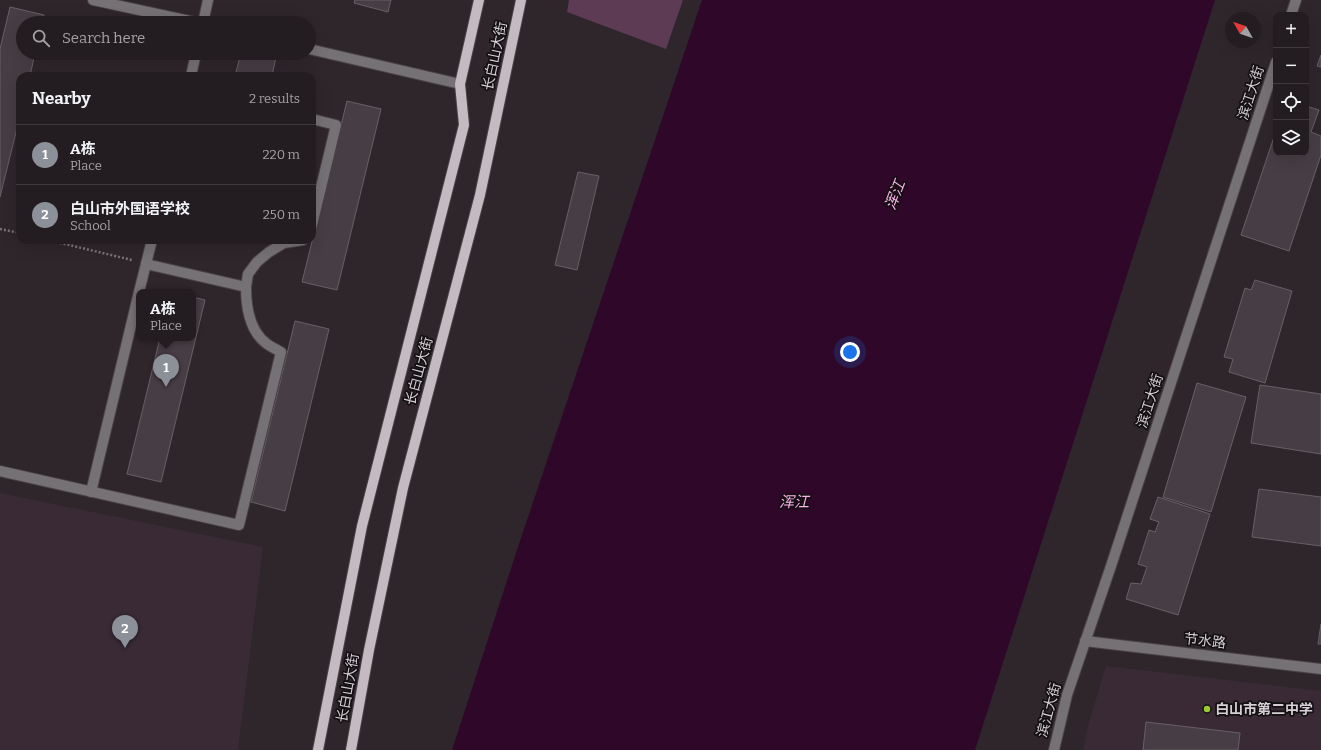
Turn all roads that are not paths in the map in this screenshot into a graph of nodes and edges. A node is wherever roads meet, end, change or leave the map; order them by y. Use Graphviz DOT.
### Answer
graph roads {
  1 [pos="93,0"];
  2 [pos="208,0"];
  3 [pos="479,0"];
  4 [pos="521,0"];
  5 [pos="1296,0"];
  6 [pos="1292,12"];
  7 [pos="167,16"];
  8 [pos="205,16"];
  9 [pos="316,51"];
  10 [pos="194,60"];
  11 [pos="1273,71"];
  12 [pos="192,72"];
  13 [pos="460,84"];
  14 [pos="316,120"];
  15 [pos="316,208"];
  16 [pos="151,244"];
  17 [pos="281,244"];
  18 [pos="146,264"];
  19 [pos="246,287"];
  20 [pos="140,289"];
  21 [pos="136,304"];
  22 [pos="0,471"];
  23 [pos="91,492"];
  24 [pos="1085,641"];
  25 [pos="1321,669"];
  26 [pos="318,750"];
  27 [pos="351,750"];
  28 [pos="1054,750"];
  1 -- 7 [label="street"];
  2 -- 8 [label="street"];
  3 -- 13 [label="main road, 长白山大街"];
  4 -- 27 [label="main road, 长白山大街"];
  5 -- 6 [label="street"];
  9 -- 13 [label="street"];
  10 -- 12 [label="street"];
  11 -- 24 [label="street, 滨江大街"];
  13 -- 26 [label="main road, 长白山大街"];
  14 -- 15 [label="street"];
  16 -- 18 [label="street"];
  17 -- 19 [label="street"];
  18 -- 19 [label="street"];
  18 -- 20 [label="street"];
  19 -- 23 [label="street"];
  21 -- 23 [label="street"];
  22 -- 23 [label="street"];
  24 -- 25 [label="street, 节水路"];
  24 -- 28 [label="street, 滨江大街"];
}
